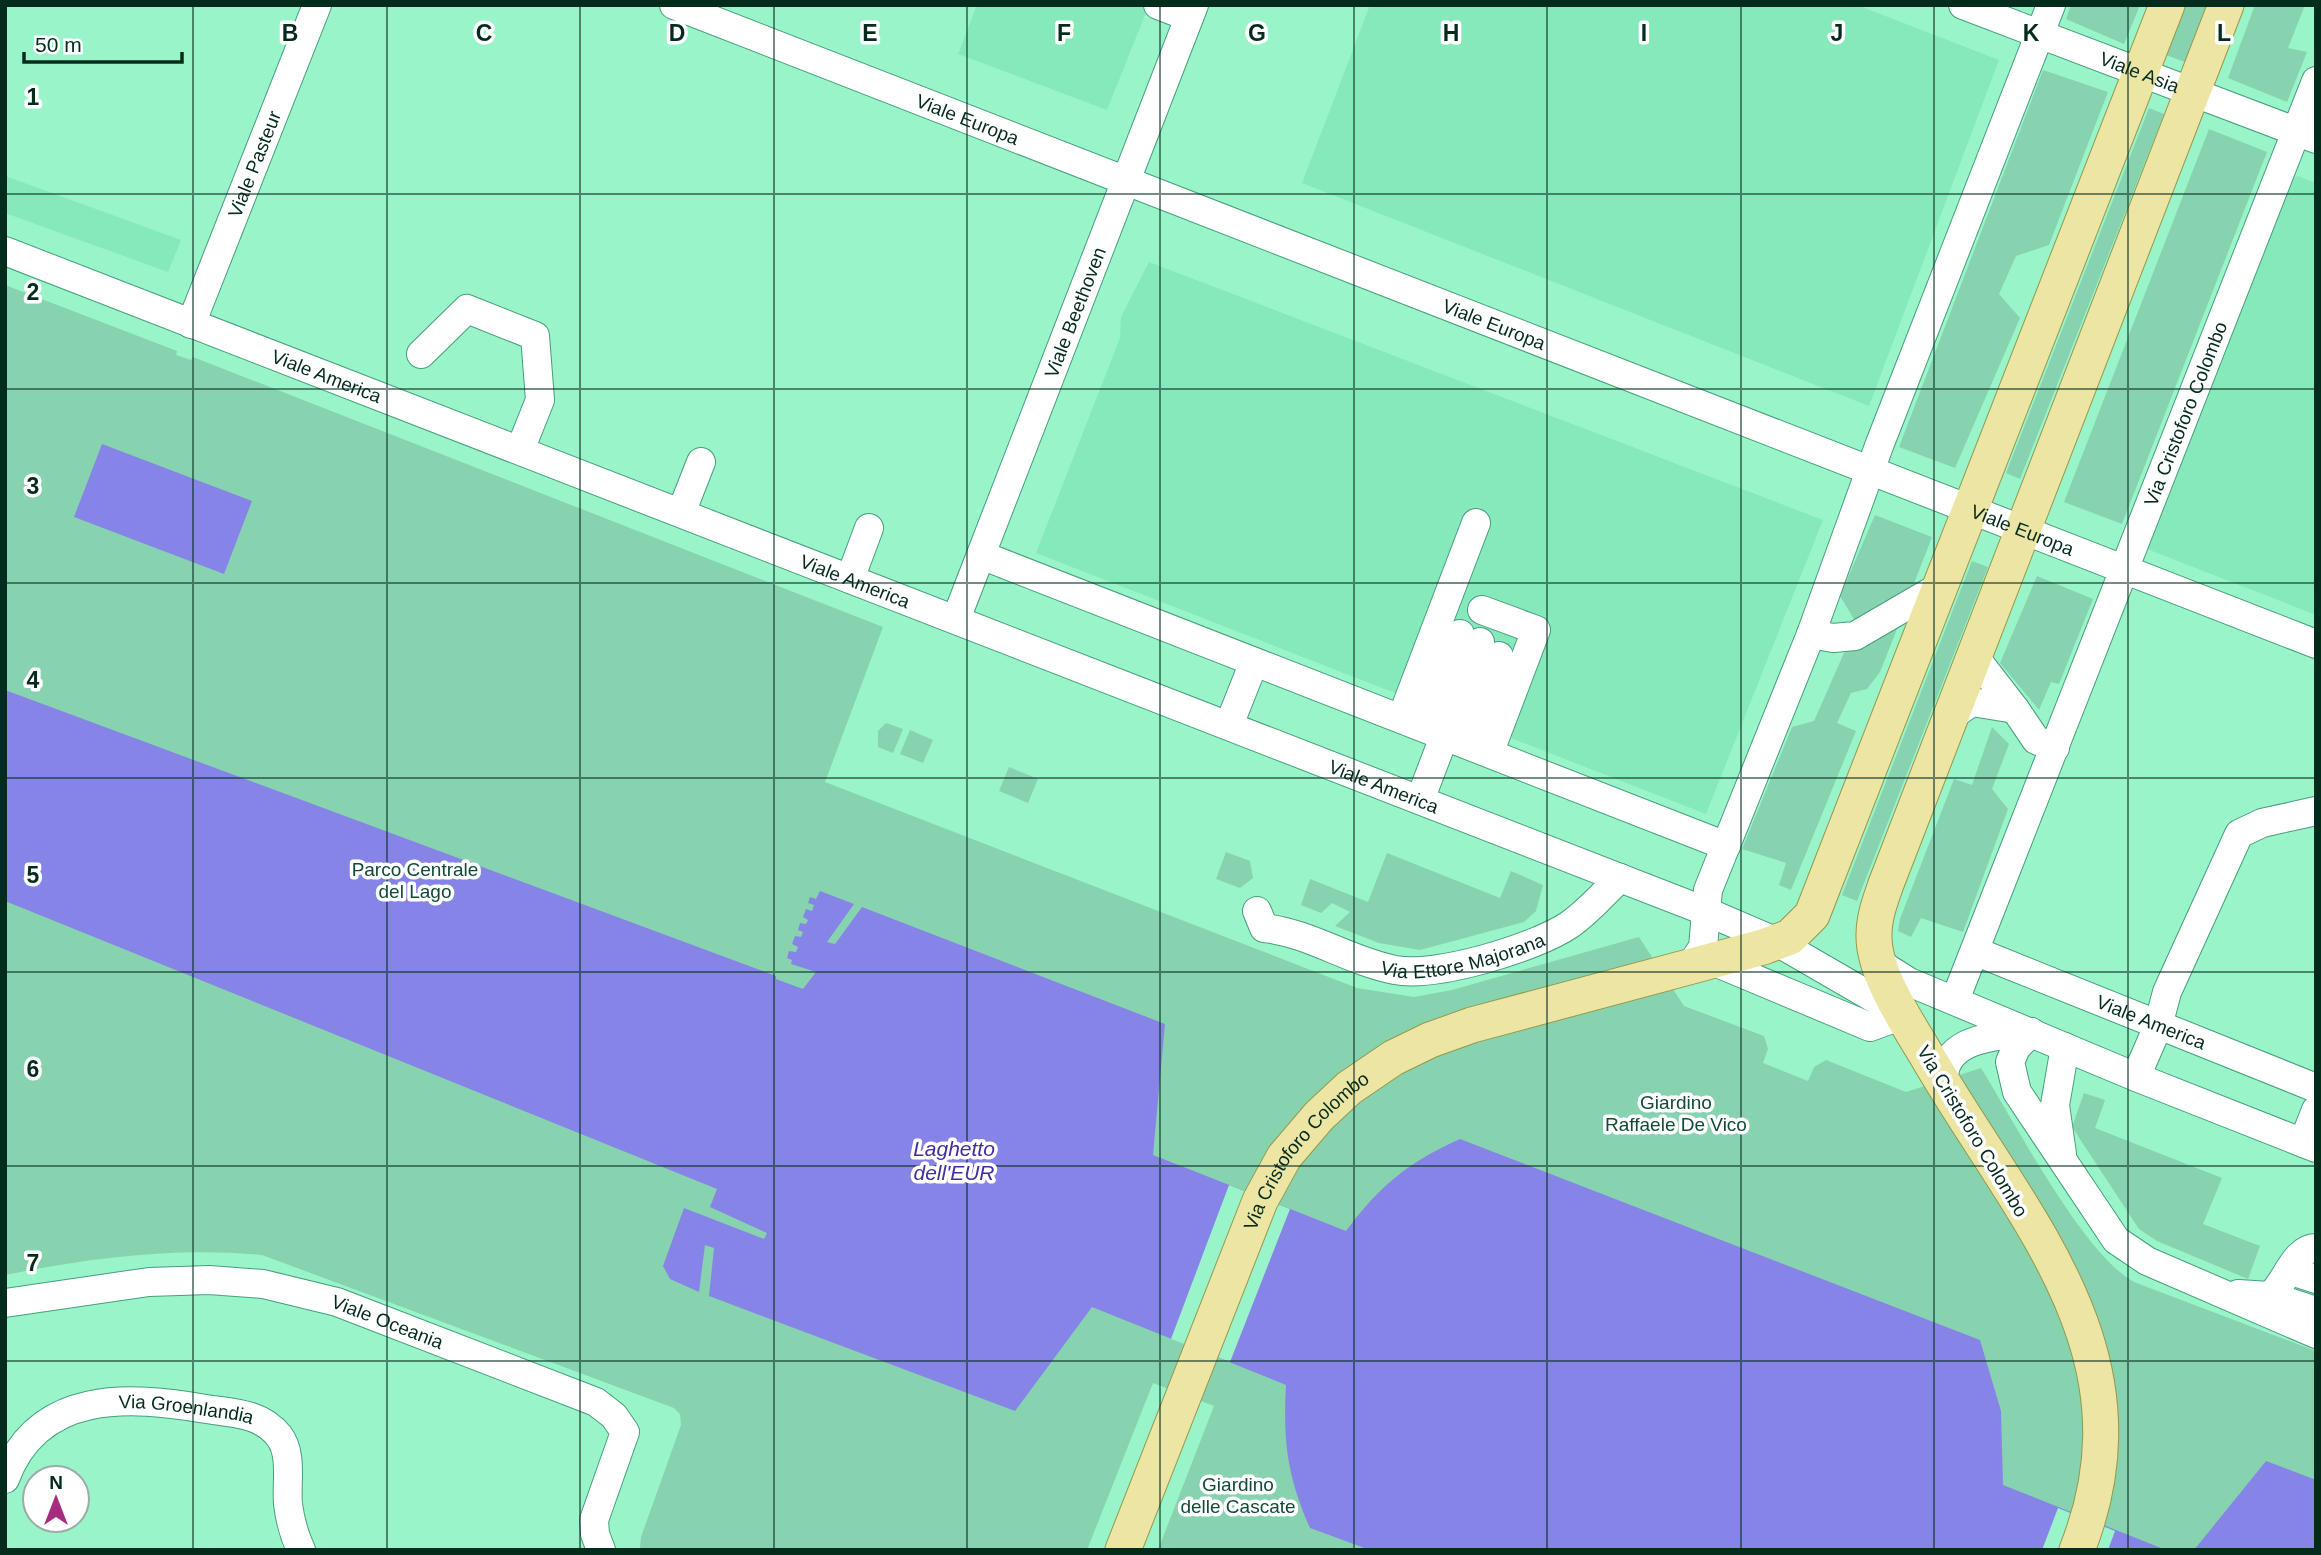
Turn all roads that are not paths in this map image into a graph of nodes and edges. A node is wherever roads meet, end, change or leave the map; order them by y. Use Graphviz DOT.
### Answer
graph roads {
  1 [pos="317,5"];
  2 [pos="674,5"];
  3 [pos="1158,5"];
  4 [pos="1963,5"];
  5 [pos="2051,5"];
  6 [pos="2166,5"];
  7 [pos="2226,5"];
  8 [pos="1191,11"];
  9 [pos="742,18"];
  10 [pos="2039,35"];
  11 [pos="2140,73"];
  12 [pos="2316,81"];
  13 [pos="2192,93"];
  14 [pos="2306,135"];
  15 [pos="1125,183"];
  16 [pos="5,251"];
  17 [pos="191,324"];
  18 [pos="421,354"];
  19 [pos="520,450"];
  20 [pos="701,462"];
  21 [pos="1871,469"];
  22 [pos="1971,508"];
  23 [pos="681,513"];
  24 [pos="1476,523"];
  25 [pos="869,528"];
  26 [pos="2023,528"];
  27 [pos="981,555"];
  28 [pos="2124,570"];
  29 [pos="850,579"];
  30 [pos="1940,587"];
  31 [pos="1482,610"];
  32 [pos="956,620"];
  33 [pos="1811,634"];
  34 [pos="2316,644"];
  35 [pos="1974,656"];
  36 [pos="1254,662"];
  37 [pos="2015,709"];
  38 [pos="1951,716"];
  39 [pos="1229,725"];
  40 [pos="1446,735"];
  41 [pos="2055,748"];
  42 [pos="1420,800"];
  43 [pos="2316,811"];
  44 [pos="1726,846"];
  45 [pos="1619,878"];
  46 [pos="1257,911"];
  47 [pos="1705,911"];
  48 [pos="1777,942"];
  49 [pos="1987,956"];
  50 [pos="1701,962"];
  51 [pos="1879,963"];
  52 [pos="1955,1000"];
  53 [pos="1903,1014"];
  54 [pos="2158,1026"];
  55 [pos="2031,1032"];
  56 [pos="2065,1047"];
  57 [pos="2136,1077"];
  58 [pos="1943,1084"];
  59 [pos="2316,1088"];
  60 [pos="2316,1110"];
  61 [pos="2310,1145"];
  62 [pos="2062,1156"];
  63 [pos="2316,1248"];
  64 [pos="2304,1275"];
  65 [pos="2221,1291"];
  66 [pos="2270,1296"];
  67 [pos="5,1303"];
  68 [pos="2316,1311"];
  69 [pos="2316,1334"];
  70 [pos="5,1479"];
  71 [pos="301,1550"];
  72 [pos="601,1550"];
  73 [pos="1123,1550"];
  74 [pos="2077,1550"];
  1 -- 17 [label="street, Viale Pasteur"];
  2 -- 9 [label="street, Viale Europa"];
  3 -- 8 [label="street"];
  4 -- 10 [label="street, Viale Asia"];
  5 -- 10 [label="street"];
  6 -- 11 [label="main road, Via Cristoforo Colombo"];
  7 -- 13 [label="main road, Via Cristoforo Colombo"];
  8 -- 15 [label="street, Viale Beethoven"];
  9 -- 15 [label="street, Viale Europa"];
  10 -- 11 [label="street, Viale Asia"];
  10 -- 21 [label="street"];
  11 -- 13 [label="street, Viale Asia"];
  11 -- 22 [label="main road, Via Cristoforo Colombo"];
  12 -- 14 [label="street, Via Cristoforo Colombo"];
  13 -- 14 [label="street, Viale Asia"];
  13 -- 26 [label="main road, Via Cristoforo Colombo"];
  14 -- 28 [label="street, Via Cristoforo Colombo"];
  15 -- 21 [label="street, Viale Europa"];
  15 -- 27 [label="street, Viale Beethoven"];
  16 -- 17 [label="street, Viale America"];
  17 -- 19 [label="street, Viale America"];
  18 -- 19 [label="street"];
  19 -- 23 [label="street, Viale America"];
  20 -- 23 [label="street"];
  21 -- 22 [label="street, Viale Europa"];
  21 -- 33 [label="street"];
  22 -- 26 [label="street, Viale Europa"];
  22 -- 30 [label="main road, Via Cristoforo Colombo"];
  23 -- 29 [label="street, Viale America"];
  24 -- 40 [label="street"];
  25 -- 29 [label="street"];
  26 -- 28 [label="street, Viale Europa"];
  26 -- 35 [label="main road, Via Cristoforo Colombo"];
  27 -- 32 [label="street, Viale Beethoven"];
  27 -- 36 [label="street"];
  28 -- 34 [label="street, Viale Europa"];
  28 -- 41 [label="street, Via Cristoforo Colombo"];
  29 -- 32 [label="street, Viale America"];
  30 -- 33 [label="street"];
  30 -- 48 [label="main road, Via Cristoforo Colombo"];
  31 -- 40 [label="street"];
  32 -- 39 [label="street, Viale America"];
  33 -- 44 [label="street"];
  35 -- 37 [label="street"];
  35 -- 38 [label="main road, Via Cristoforo Colombo"];
  36 -- 39 [label="street"];
  36 -- 40 [label="street"];
  37 -- 38 [label="street"];
  37 -- 41 [label="street"];
  38 -- 51 [label="main road, Via Cristoforo Colombo"];
  39 -- 42 [label="street, Viale America"];
  40 -- 40 [label="street"];
  40 -- 42 [label="street"];
  40 -- 44 [label="street"];
  41 -- 52 [label="street, Via Cristoforo Colombo"];
  42 -- 45 [label="street, Viale America"];
  43 -- 54 [label="street"];
  44 -- 47 [label="street"];
  45 -- 46 [label="street, Via Ettore Majorana"];
  45 -- 47 [label="street, Viale America"];
  47 -- 48 [label="street"];
  47 -- 50 [label="street"];
  48 -- 50 [label="main road, Via Cristoforo Colombo"];
  48 -- 53 [label="street"];
  49 -- 54 [label="street, Viale America"];
  50 -- 53 [label="street"];
  50 -- 73 [label="main road, Via Cristoforo Colombo"];
  51 -- 52 [label="street"];
  51 -- 53 [label="main road, Via Cristoforo Colombo"];
  52 -- 55 [label="street"];
  53 -- 58 [label="main road, Via Cristoforo Colombo"];
  54 -- 57 [label="street"];
  54 -- 59 [label="street, Viale America"];
  55 -- 56 [label="street"];
  55 -- 58 [label="street"];
  55 -- 62 [label="street"];
  56 -- 57 [label="street"];
  56 -- 62 [label="street"];
  57 -- 61 [label="street"];
  58 -- 74 [label="main road, Via Cristoforo Colombo"];
  60 -- 61 [label="street"];
  62 -- 65 [label="street"];
  63 -- 64 [label="street"];
  64 -- 66 [label="street"];
  65 -- 66 [label="street"];
  65 -- 69 [label="street"];
  66 -- 68 [label="street"];
  67 -- 72 [label="street, Viale Oceania"];
  70 -- 71 [label="street, Via Groenlandia"];
}
